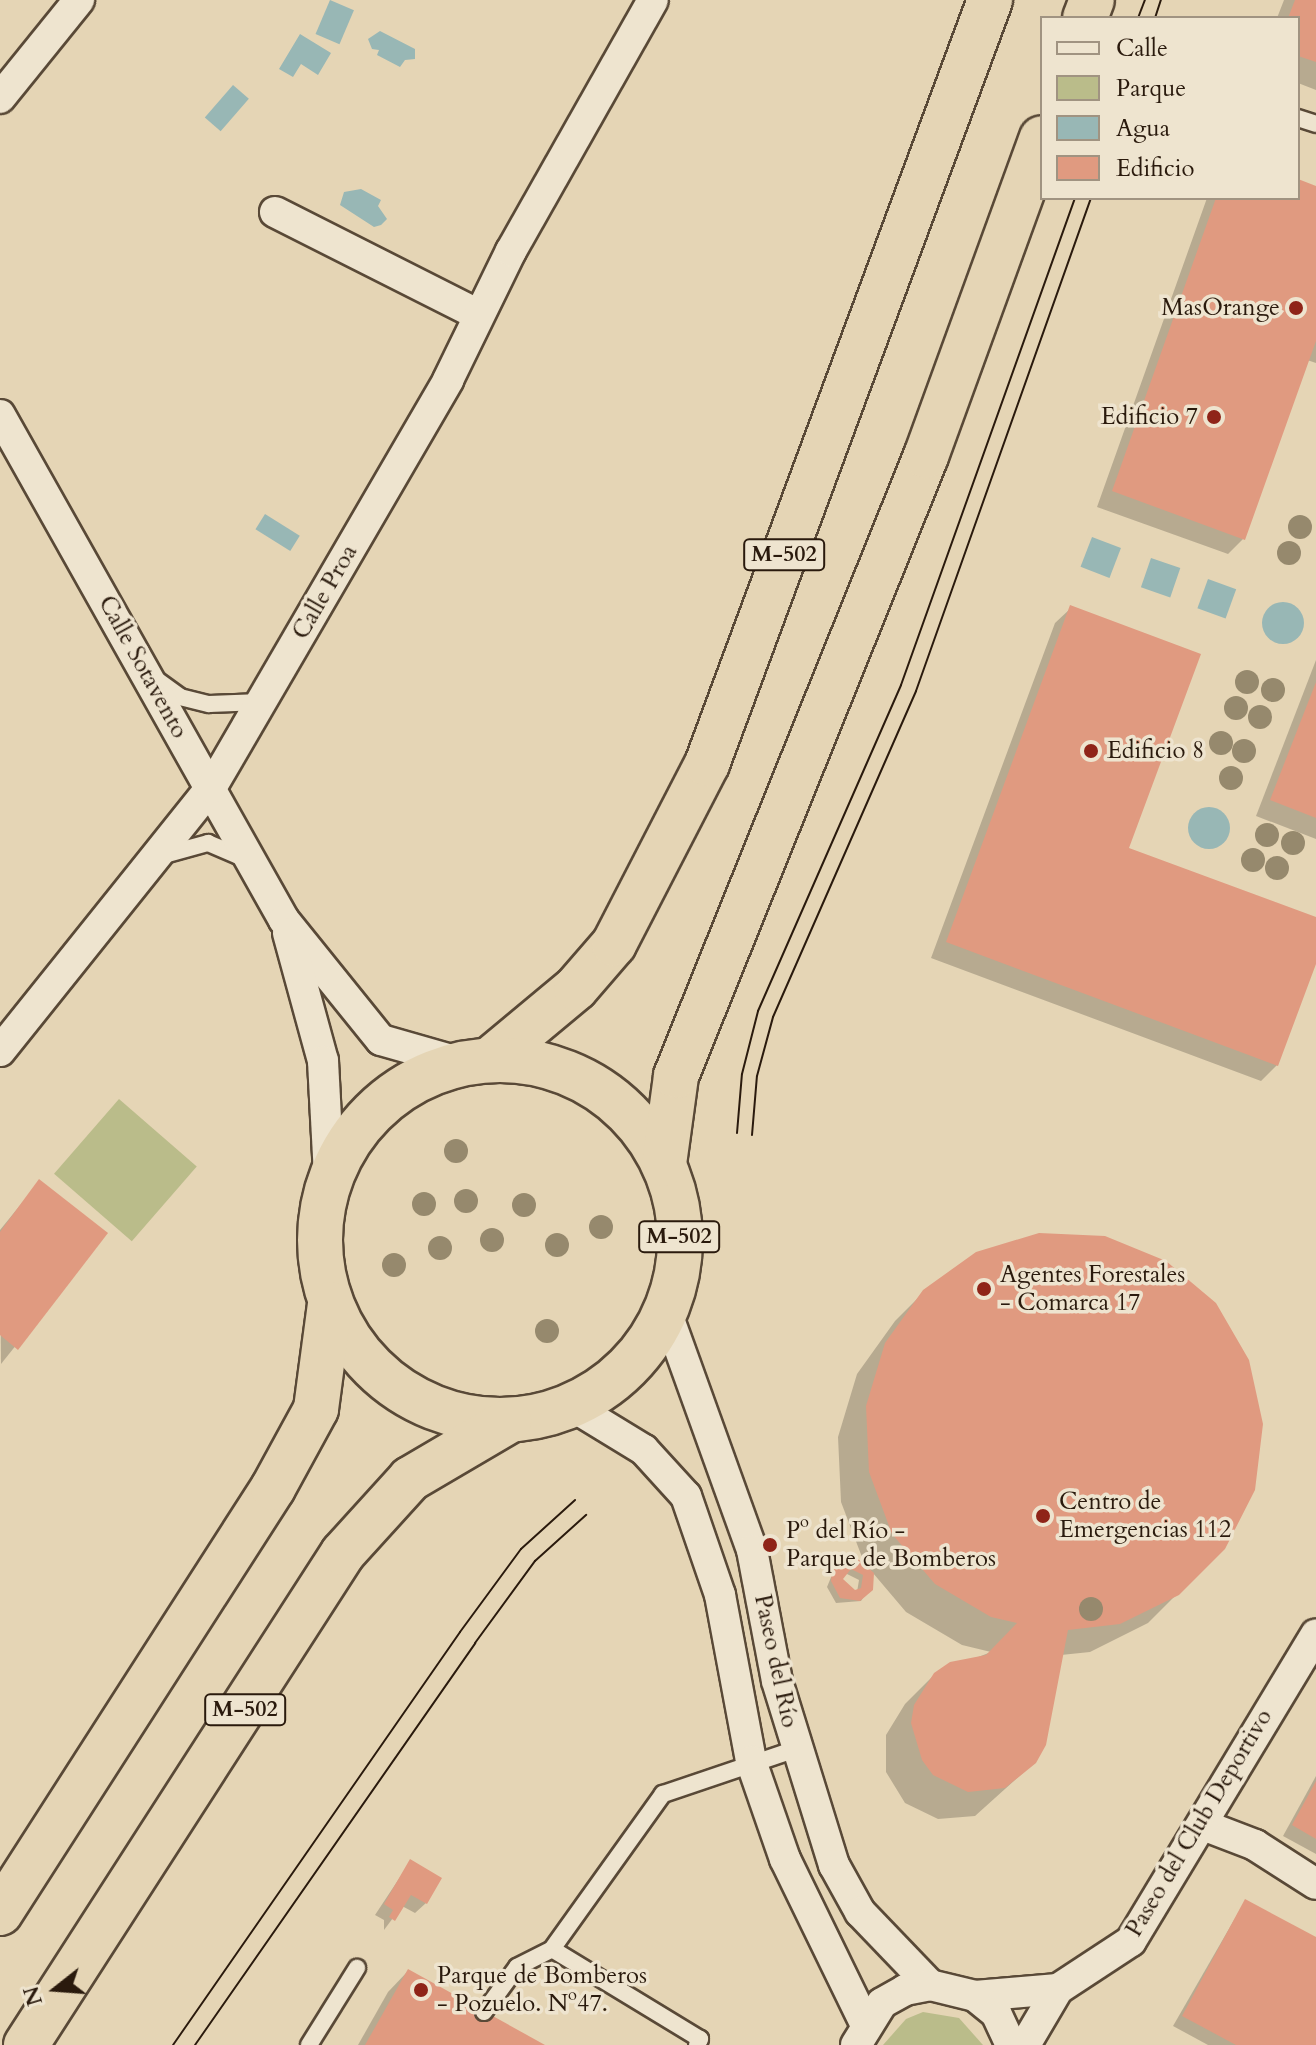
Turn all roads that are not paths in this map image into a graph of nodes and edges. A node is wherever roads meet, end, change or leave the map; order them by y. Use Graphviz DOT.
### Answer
graph roads {
  1 [pos="79,0"];
  2 [pos="653,0"];
  3 [pos="990,0"];
  4 [pos="0,98"];
  5 [pos="1040,143"];
  6 [pos="275,212"];
  7 [pos="477,314"];
  8 [pos="0,415"];
  9 [pos="8,440"];
  10 [pos="146,672"];
  11 [pos="261,702"];
  12 [pos="211,788"];
  13 [pos="156,859"];
  14 [pos="251,862"];
  15 [pos="284,920"];
  16 [pos="0,1051"];
  17 [pos="475,1060"];
  18 [pos="664,1164"];
  19 [pos="329,1176"];
  20 [pos="330,1304"];
  21 [pos="666,1311"];
  22 [pos="572,1406"];
  23 [pos="509,1421"];
  24 [pos="1316,1634"];
  25 [pos="796,1749"];
  26 [pos="751,1761"];
  27 [pos="70,1804"];
  28 [pos="1203,1825"];
  29 [pos="0,1879"];
  30 [pos="1316,1884"];
  31 [pos="0,1913"];
  32 [pos="552,1949"];
  33 [pos="357,1968"];
  34 [pos="930,1985"];
  35 [pos="1058,1989"];
  36 [pos="975,1996"];
  37 [pos="484,2012"];
  38 [pos="860,2034"];
  39 [pos="26,2045"];
  40 [pos="309,2045"];
  41 [pos="697,2045"];
  42 [pos="1011,2045"];
  43 [pos="1025,2045"];
  1 -- 4 [label="street"];
  2 -- 7 [label="street, Calle Proa"];
  3 -- 17 [label="highway, M-502"];
  5 -- 18 [label="highway, M-502"];
  6 -- 7 [label="street"];
  7 -- 11 [label="street, Calle Proa"];
  8 -- 9 [label="street, Calle Sotavento"];
  9 -- 10 [label="street, Calle Sotavento"];
  10 -- 11 [label="lane"];
  10 -- 12 [label="street, Calle Sotavento"];
  11 -- 12 [label="street, Calle Proa"];
  12 -- 13 [label="street, Calle Proa"];
  12 -- 14 [label="street, Calle Sotavento"];
  13 -- 14 [label="lane"];
  13 -- 16 [label="street, Calle Proa"];
  14 -- 15 [label="street, Calle Sotavento"];
  15 -- 17 [label="street, Calle Sotavento"];
  15 -- 19 [label="street, Calle Sotavento"];
  17 -- 18 [label="highway, M-502"];
  17 -- 19 [label="highway, M-502"];
  18 -- 21 [label="highway, M-502"];
  19 -- 20 [label="highway, M-502"];
  20 -- 23 [label="highway, M-502"];
  20 -- 27 [label="highway, M-502"];
  21 -- 22 [label="highway, M-502"];
  21 -- 25 [label="street, Paseo del Río"];
  22 -- 23 [label="highway, M-502"];
  22 -- 26 [label="street, Paseo del Río"];
  23 -- 39 [label="highway, M-502"];
  24 -- 28 [label="street, Paseo del Club Deportivo"];
  25 -- 26 [label="lane"];
  25 -- 34 [label="street, Paseo del Río"];
  26 -- 32 [label="lane"];
  26 -- 38 [label="street, Paseo del Río"];
  27 -- 29 [label="highway, M-502"];
  27 -- 31 [label="highway, M-502"];
  28 -- 30 [label="street, Paseo del Club Deportivo"];
  28 -- 35 [label="street, Paseo del Club Deportivo"];
  32 -- 37 [label="lane"];
  32 -- 41 [label="lane"];
  33 -- 40 [label="lane"];
  34 -- 36 [label="street, Paseo del Club Deportivo"];
  34 -- 38 [label="street"];
  35 -- 36 [label="street, Paseo del Club Deportivo"];
  35 -- 43 [label="street, Paseo del Club Deportivo"];
  36 -- 42 [label="street"];
}
